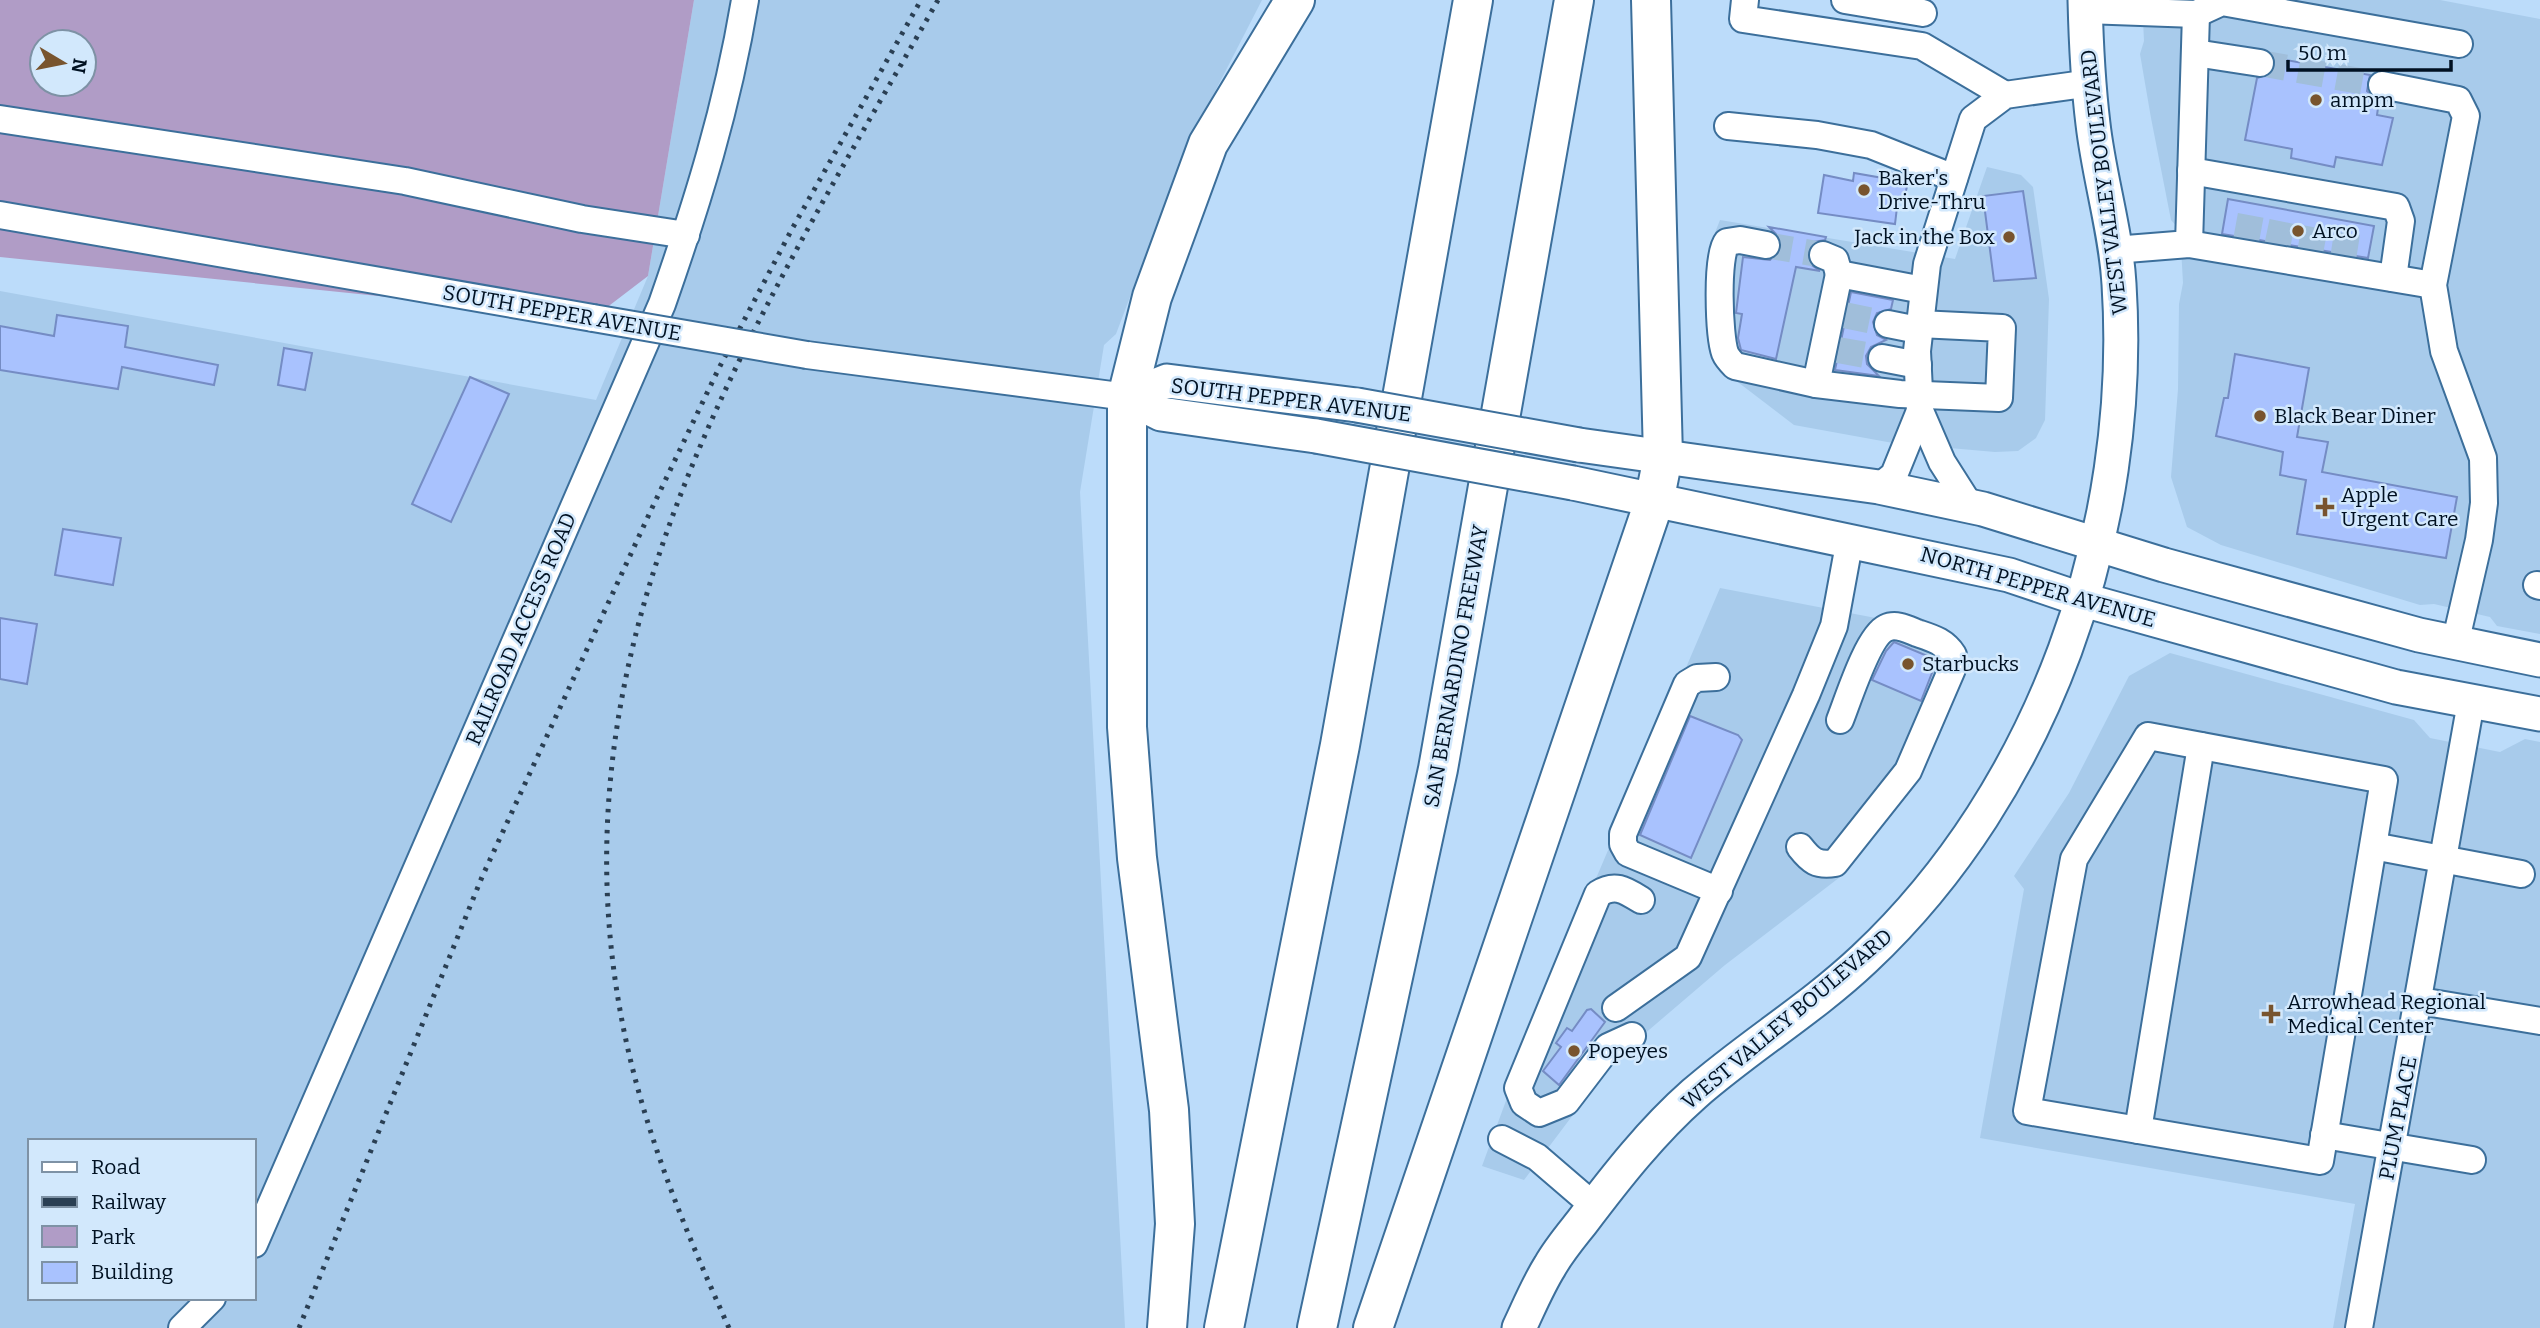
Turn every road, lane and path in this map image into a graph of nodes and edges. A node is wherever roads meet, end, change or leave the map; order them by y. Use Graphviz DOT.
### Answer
graph roads {
  1 [pos="745,0"];
  2 [pos="1295,0"];
  3 [pos="1474,0"];
  4 [pos="1574,0"];
  5 [pos="1651,0"];
  6 [pos="1745,0"];
  7 [pos="1845,0"];
  8 [pos="2085,5"];
  9 [pos="1925,6"];
  10 [pos="2196,14"];
  11 [pos="2459,44"];
  12 [pos="1917,45"];
  13 [pos="2195,53"];
  14 [pos="2260,63"];
  15 [pos="2091,83"];
  16 [pos="2382,85"];
  17 [pos="2005,96"];
  18 [pos="0,119"];
  19 [pos="1728,126"];
  20 [pos="2191,171"];
  21 [pos="1954,178"];
  22 [pos="0,215"];
  23 [pos="686,235"];
  24 [pos="2189,244"];
  25 [pos="1766,245"];
  26 [pos="2114,250"];
  27 [pos="2393,278"];
  28 [pos="2433,285"];
  29 [pos="1923,290"];
  30 [pos="1888,324"];
  31 [pos="1919,327"];
  32 [pos="1882,358"];
  33 [pos="1918,365"];
  34 [pos="1816,384"];
  35 [pos="1127,397"];
  36 [pos="1919,402"];
  37 [pos="1663,457"];
  38 [pos="1450,459"];
  39 [pos="1878,487"];
  40 [pos="1654,502"];
  41 [pos="1970,506"];
  42 [pos="1850,539"];
  43 [pos="2098,544"];
  44 [pos="2080,599"];
  45 [pos="2455,644"];
  46 [pos="2540,660"];
  47 [pos="1716,677"];
  48 [pos="2471,702"];
  49 [pos="2540,713"];
  50 [pos="1840,720"];
  51 [pos="2201,746"];
  52 [pos="2373,846"];
  53 [pos="1800,848"];
  54 [pos="2444,859"];
  55 [pos="2521,874"];
  56 [pos="1718,891"];
  57 [pos="1641,900"];
  58 [pos="2420,1001"];
  59 [pos="1616,1008"];
  60 [pos="2540,1021"];
  61 [pos="1632,1036"];
  62 [pos="2138,1130"];
  63 [pos="2324,1135"];
  64 [pos="1502,1139"];
  65 [pos="2392,1146"];
  66 [pos="2472,1160"];
  67 [pos="1594,1206"];
  68 [pos="256,1239"];
  69 [pos="210,1300"];
  70 [pos="182,1328"];
  71 [pos="1167,1328"];
  72 [pos="1224,1328"];
  73 [pos="1317,1328"];
  74 [pos="1373,1328"];
  75 [pos="1519,1328"];
  76 [pos="2359,1328"];
  1 -- 23 [label="street, RAILROAD ACCESS ROAD"];
  2 -- 35 [label="highway"];
  3 -- 72 [label="highway"];
  4 -- 73 [label="highway, SAN BERNARDINO FREEWAY"];
  5 -- 37 [label="highway"];
  6 -- 12 [label="street"];
  7 -- 9 [label="street"];
  8 -- 10 [label="street"];
  8 -- 15 [label="main road, WEST VALLEY BOULEVARD"];
  9 -- 12 [label="street"];
  10 -- 11 [label="street"];
  10 -- 13 [label="street"];
  12 -- 17 [label="street"];
  13 -- 14 [label="street"];
  13 -- 20 [label="street"];
  15 -- 17 [label="street"];
  15 -- 26 [label="main road, WEST VALLEY BOULEVARD"];
  16 -- 28 [label="street"];
  17 -- 21 [label="street"];
  18 -- 23 [label="street"];
  19 -- 21 [label="street"];
  20 -- 24 [label="street"];
  20 -- 27 [label="street"];
  21 -- 29 [label="street"];
  22 -- 35 [label="street, SOUTH PEPPER AVENUE, bridge"];
  23 -- 68 [label="street, RAILROAD ACCESS ROAD"];
  24 -- 26 [label="street"];
  24 -- 27 [label="street"];
  25 -- 34 [label="street"];
  26 -- 43 [label="main road, WEST VALLEY BOULEVARD"];
  27 -- 28 [label="street"];
  28 -- 45 [label="street"];
  29 -- 31 [label="street"];
  29 -- 34 [label="street"];
  30 -- 31 [label="street"];
  31 -- 33 [label="street"];
  31 -- 36 [label="street"];
  32 -- 33 [label="street"];
  33 -- 36 [label="street"];
  34 -- 36 [label="street"];
  35 -- 37 [label="main road, SOUTH PEPPER AVENUE, bridge"];
  35 -- 38 [label="main road, SOUTH PEPPER AVENUE, bridge"];
  35 -- 71 [label="highway"];
  36 -- 39 [label="street"];
  36 -- 41 [label="street"];
  37 -- 39 [label="main road"];
  37 -- 40 [label="highway"];
  38 -- 40 [label="main road, NORTH PEPPER AVENUE, bridge"];
  39 -- 41 [label="main road"];
  40 -- 42 [label="main road, NORTH PEPPER AVENUE"];
  40 -- 74 [label="highway"];
  41 -- 43 [label="main road"];
  42 -- 44 [label="main road, NORTH PEPPER AVENUE"];
  42 -- 56 [label="street"];
  43 -- 44 [label="main road, WEST VALLEY BOULEVARD"];
  43 -- 45 [label="main road"];
  44 -- 48 [label="main road, NORTH PEPPER AVENUE"];
  44 -- 67 [label="main road, WEST VALLEY BOULEVARD"];
  45 -- 46 [label="main road"];
  47 -- 56 [label="street"];
  48 -- 49 [label="main road, NORTH PEPPER AVENUE"];
  48 -- 54 [label="street, PLUM PLACE"];
  50 -- 53 [label="street"];
  51 -- 52 [label="street"];
  51 -- 62 [label="street"];
  51 -- 62 [label="street"];
  52 -- 54 [label="street"];
  52 -- 63 [label="street"];
  54 -- 55 [label="street"];
  54 -- 58 [label="street, PLUM PLACE"];
  56 -- 59 [label="street"];
  57 -- 61 [label="street"];
  58 -- 60 [label="street"];
  58 -- 65 [label="street, PLUM PLACE"];
  62 -- 63 [label="street"];
  63 -- 65 [label="street"];
  64 -- 67 [label="street"];
  65 -- 66 [label="street"];
  65 -- 76 [label="street, PLUM PLACE"];
  67 -- 75 [label="main road, WEST VALLEY BOULEVARD"];
  69 -- 70 [label="street"];
}
